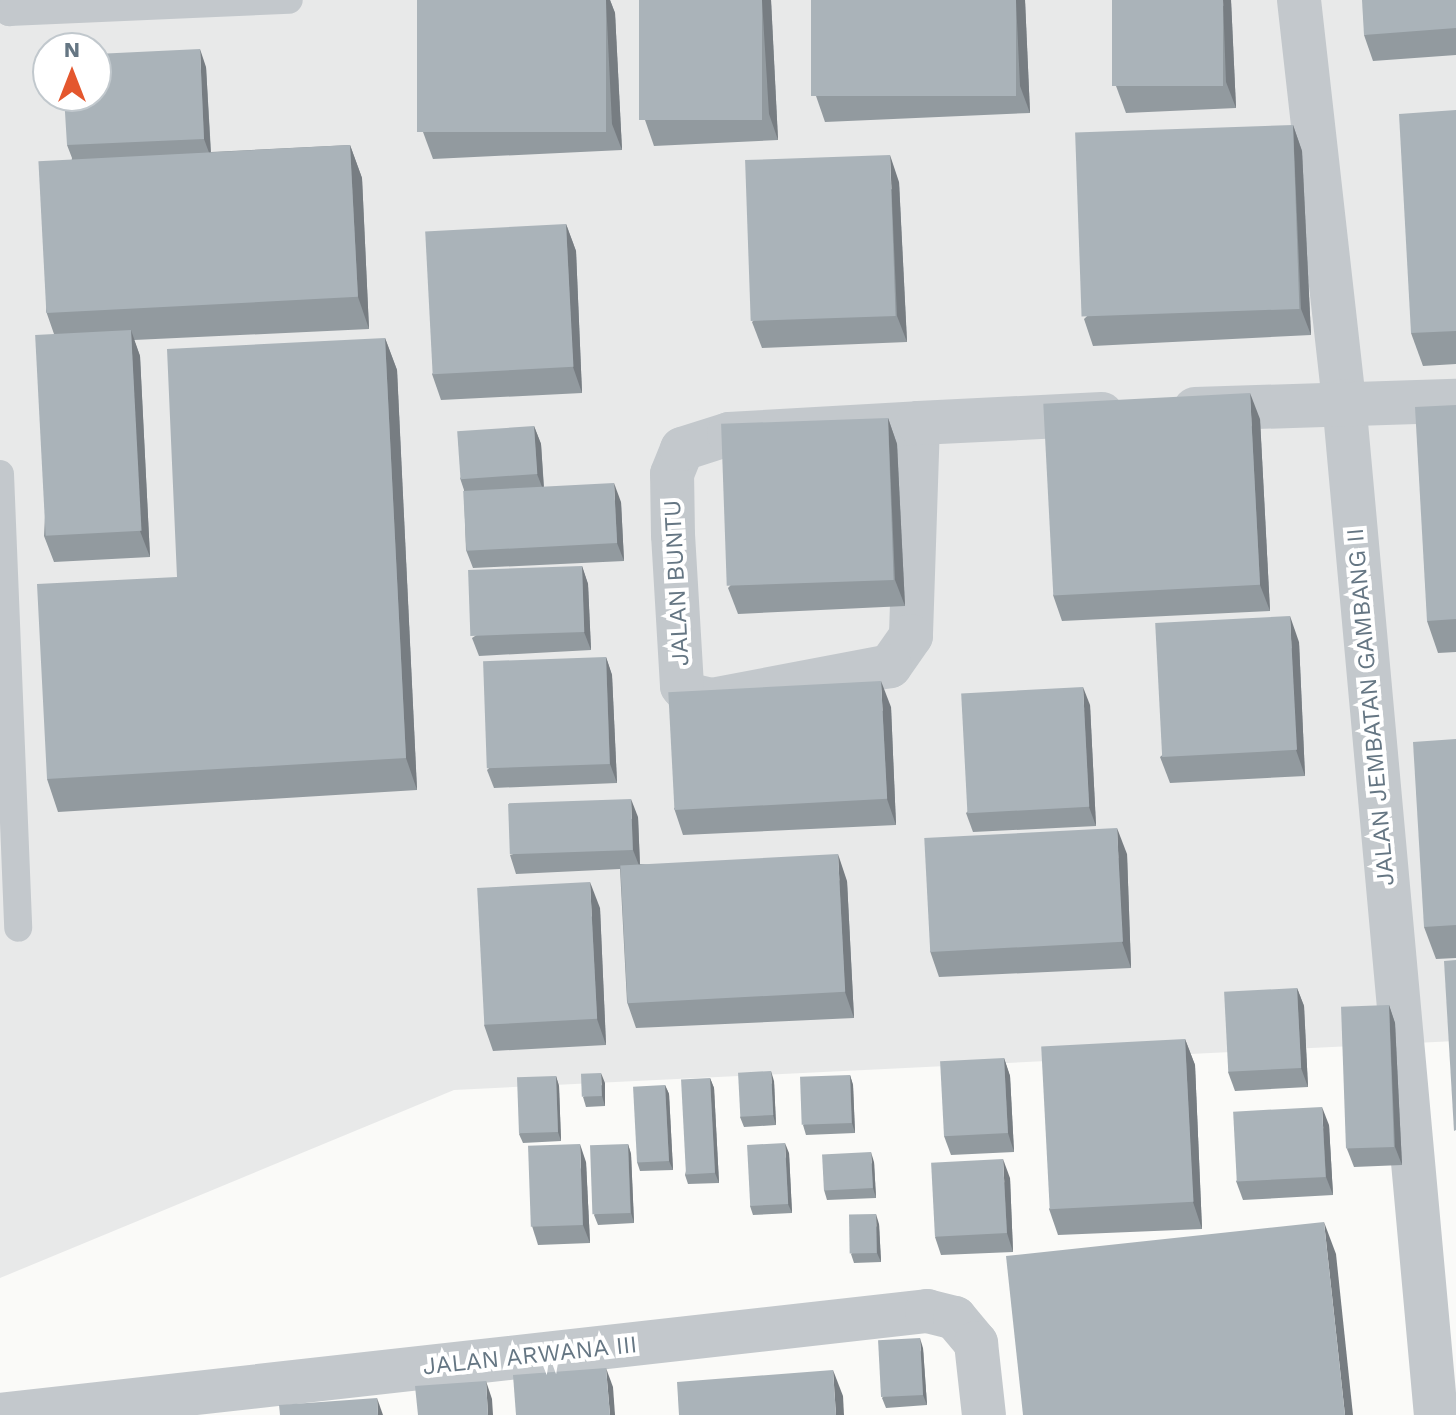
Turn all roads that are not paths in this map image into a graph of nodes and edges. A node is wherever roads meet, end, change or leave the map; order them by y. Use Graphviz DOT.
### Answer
graph roads {
  1 [pos="289,0"];
  2 [pos="1299,0"];
  3 [pos="0,6"];
  4 [pos="1344,401"];
  5 [pos="1456,401"];
  6 [pos="918,423"];
  7 [pos="0,474"];
  8 [pos="18,928"];
  9 [pos="0,1415"];
  10 [pos="984,1415"];
  11 [pos="1436,1415"];
  1 -- 3 [label="lane"];
  2 -- 4 [label="street, JALAN JEMBATAN GAMBANG II"];
  4 -- 5 [label="street, JALAN BUNTU"];
  4 -- 6 [label="street, JALAN BUNTU"];
  4 -- 11 [label="street, JALAN JEMBATAN GAMBANG II"];
  6 -- 6 [label="street, JALAN BUNTU"];
  7 -- 8 [label="lane"];
  9 -- 10 [label="street, JALAN ARWANA III"];
}
